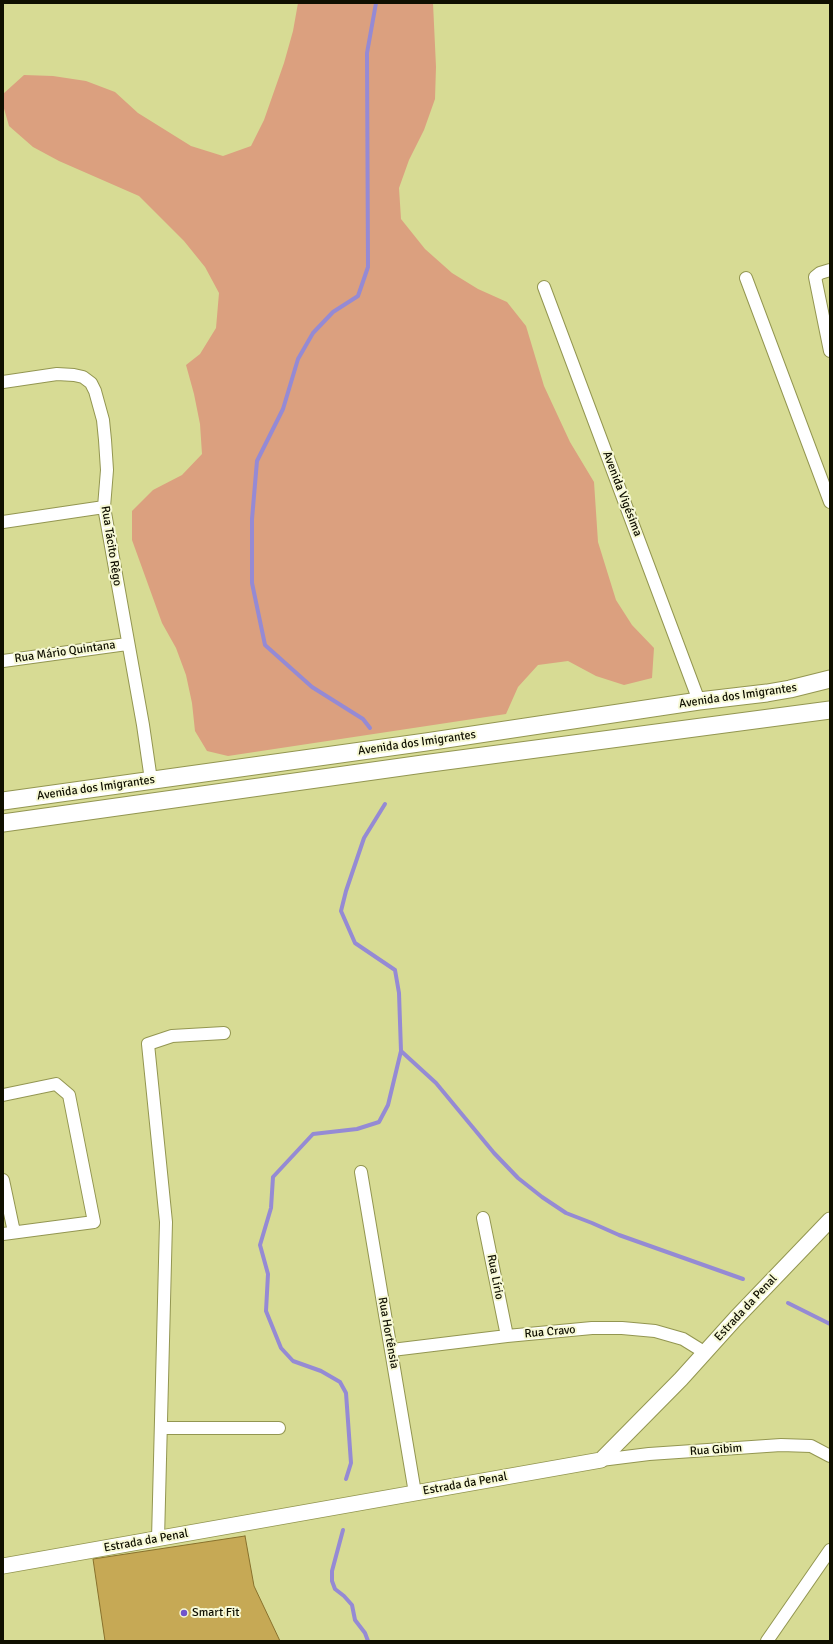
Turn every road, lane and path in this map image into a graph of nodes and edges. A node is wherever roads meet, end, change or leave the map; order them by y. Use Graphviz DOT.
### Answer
graph roads {
  1 [pos="830,270"];
  2 [pos="746,278"];
  3 [pos="544,287"];
  4 [pos="830,351"];
  5 [pos="3,382"];
  6 [pos="830,502"];
  7 [pos="104,507"];
  8 [pos="3,522"];
  9 [pos="127,644"];
  10 [pos="3,661"];
  11 [pos="830,679"];
  12 [pos="699,701"];
  13 [pos="830,710"];
  14 [pos="152,780"];
  15 [pos="3,800"];
  16 [pos="3,823"];
  17 [pos="224,1033"];
  18 [pos="3,1095"];
  19 [pos="361,1172"];
  20 [pos="3,1180"];
  21 [pos="483,1218"];
  22 [pos="830,1220"];
  23 [pos="9,1233"];
  24 [pos="507,1336"];
  25 [pos="392,1350"];
  26 [pos="704,1352"];
  27 [pos="161,1428"];
  28 [pos="279,1428"];
  29 [pos="830,1456"];
  30 [pos="601,1460"];
  31 [pos="414,1493"];
  32 [pos="158,1539"];
  33 [pos="830,1550"];
  34 [pos="3,1566"];
  35 [pos="767,1641"];
  1 -- 4 [label="street"];
  2 -- 6 [label="street"];
  3 -- 12 [label="street, Avenida Vigésima"];
  5 -- 7 [label="street, Rua Tácito Rêgo"];
  7 -- 8 [label="street"];
  7 -- 9 [label="street, Rua Tácito Rêgo"];
  9 -- 10 [label="street, Rua Mário Quintana"];
  9 -- 14 [label="street, Rua Tácito Rêgo"];
  11 -- 12 [label="main road, Avenida dos Imigrantes"];
  12 -- 14 [label="main road, Avenida dos Imigrantes"];
  13 -- 16 [label="main road, Avenida dos Imigrantes"];
  14 -- 15 [label="main road, Avenida dos Imigrantes"];
  17 -- 27 [label="street"];
  18 -- 23 [label="street"];
  19 -- 25 [label="street, Rua Hortênsia"];
  20 -- 23 [label="street"];
  21 -- 24 [label="street, Rua Lírio"];
  22 -- 26 [label="street, Estrada da Penal"];
  24 -- 25 [label="street, Rua Cravo"];
  24 -- 26 [label="street, Rua Cravo"];
  25 -- 31 [label="street, Rua Hortênsia"];
  26 -- 30 [label="street, Estrada da Penal"];
  27 -- 28 [label="street"];
  27 -- 32 [label="street"];
  29 -- 30 [label="street, Rua Gibim"];
  30 -- 31 [label="street, Estrada da Penal"];
  31 -- 32 [label="street, Estrada da Penal"];
  32 -- 34 [label="street, Estrada da Penal"];
  33 -- 35 [label="street"];
}
